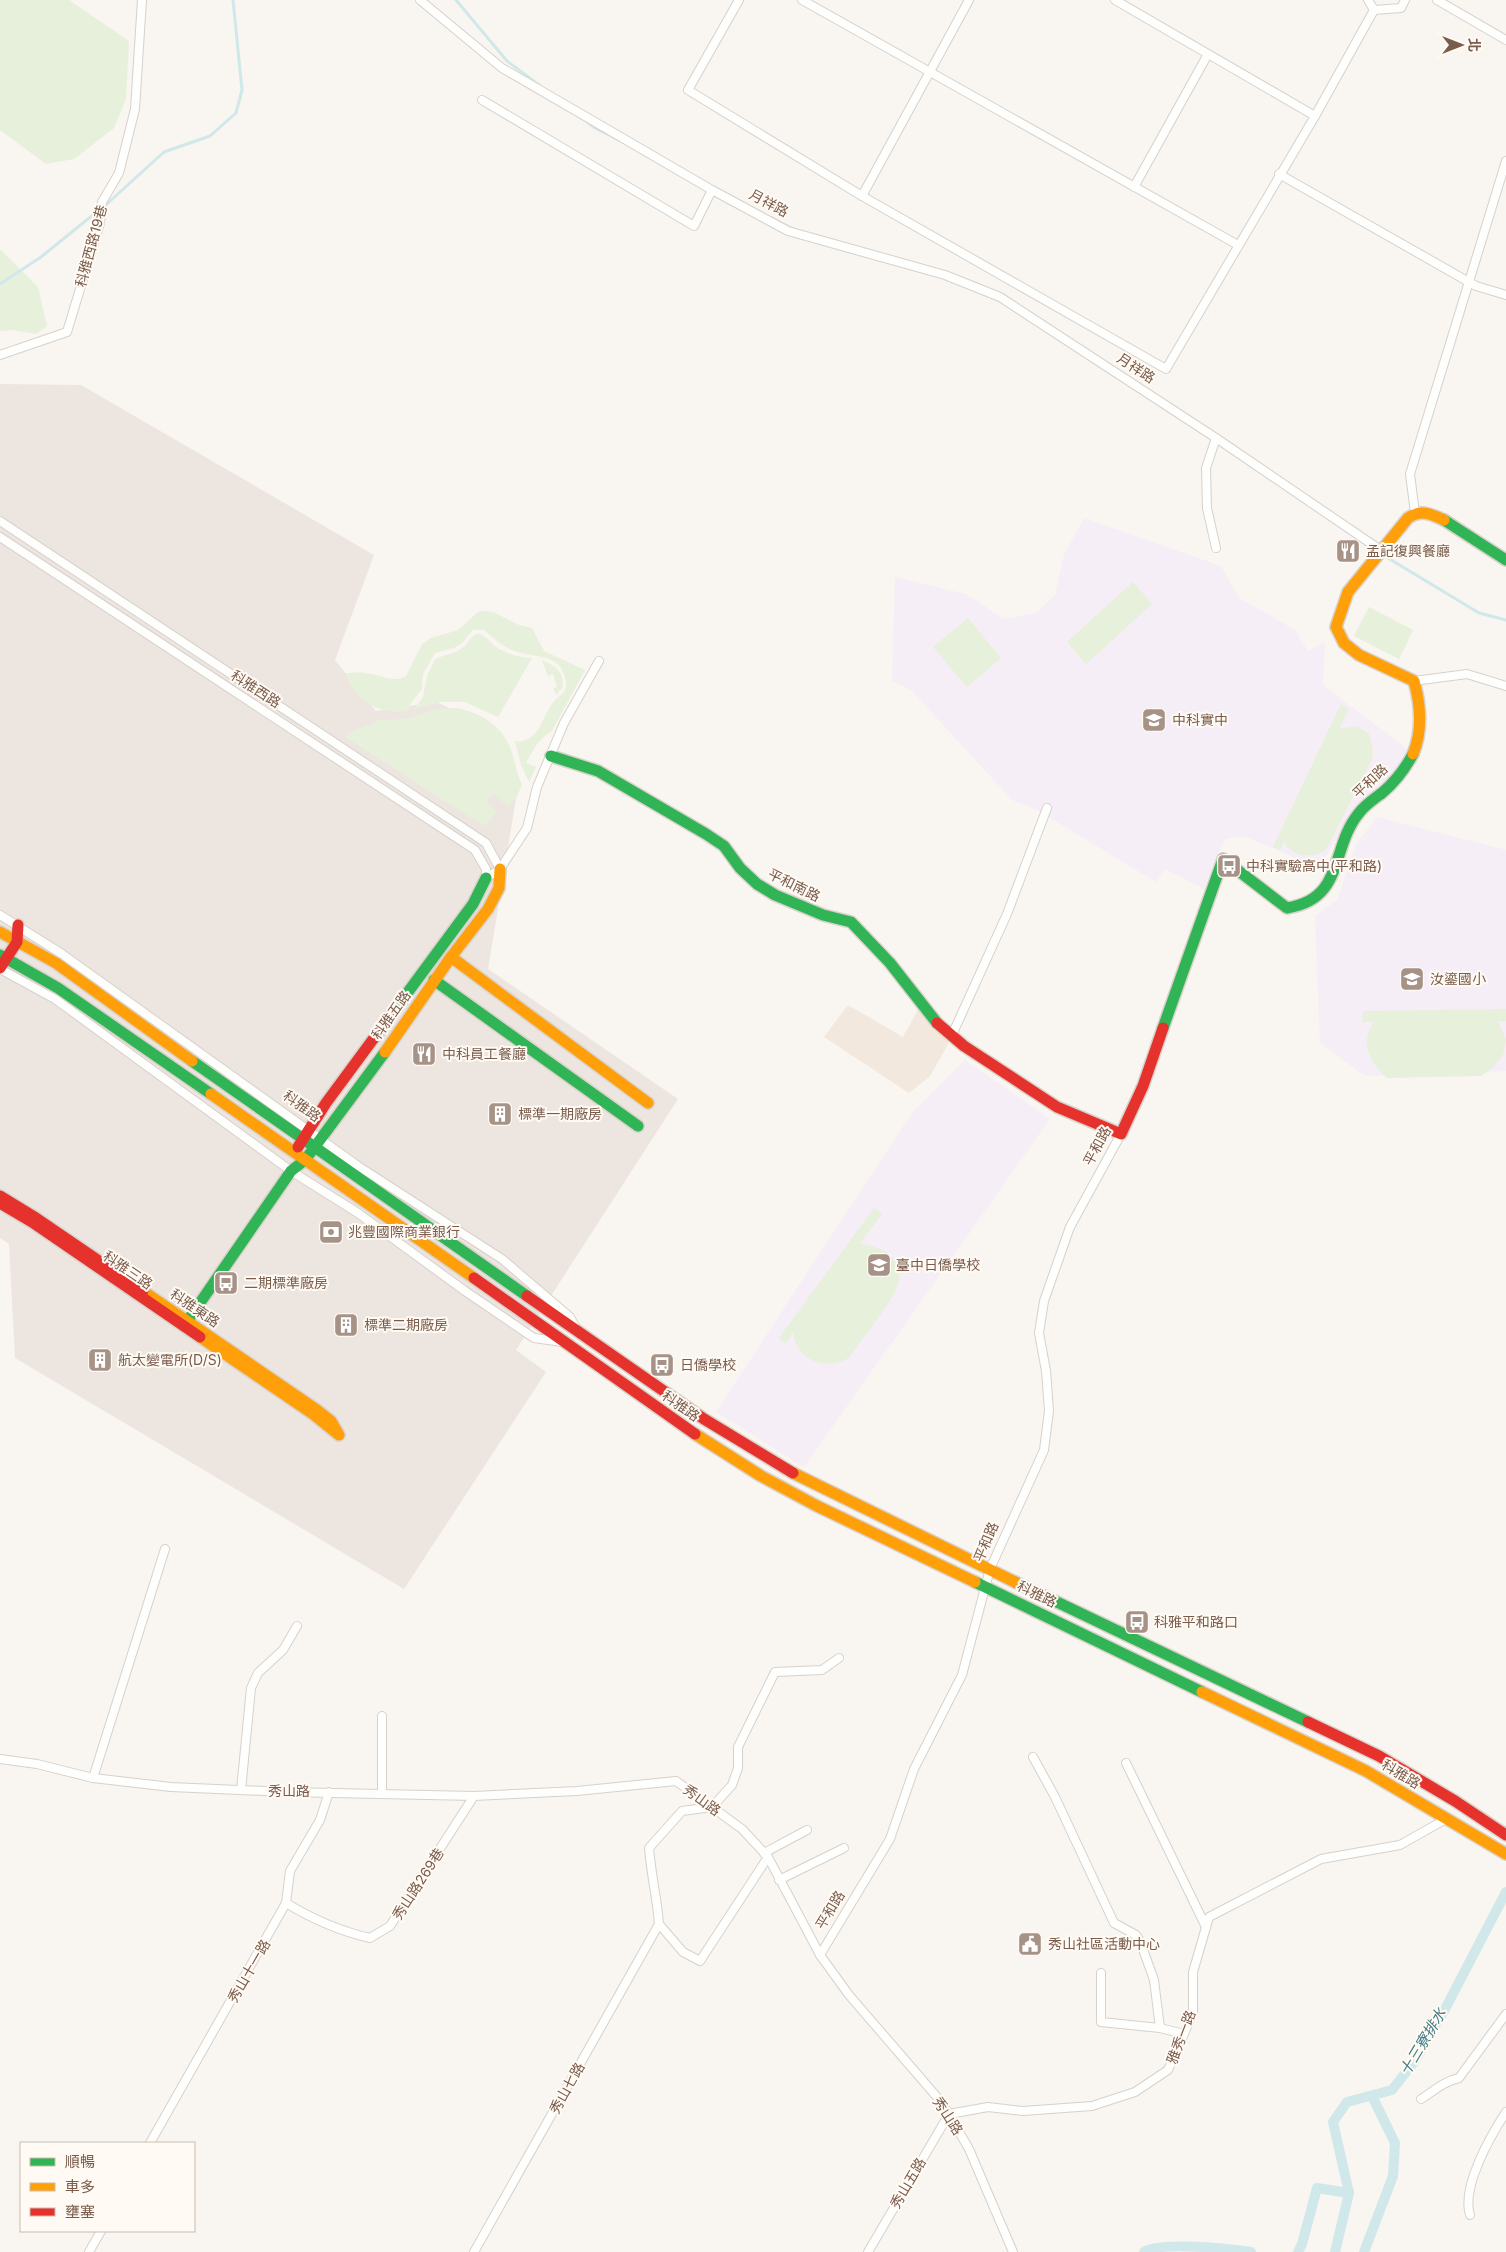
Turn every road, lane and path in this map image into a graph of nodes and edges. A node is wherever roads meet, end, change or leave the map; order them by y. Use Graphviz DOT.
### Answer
graph roads {
  1 [pos="142,0"];
  2 [pos="420,0"];
  3 [pos="739,0"];
  4 [pos="802,0"];
  5 [pos="968,0"];
  6 [pos="1368,0"];
  7 [pos="1405,0"];
  8 [pos="1437,0"];
  9 [pos="1120,1"];
  10 [pos="1374,10"];
  11 [pos="1506,40"];
  12 [pos="1208,54"];
  13 [pos="930,72"];
  14 [pos="482,100"];
  15 [pos="1315,116"];
  16 [pos="1506,161"];
  17 [pos="1279,174"];
  18 [pos="1134,187"];
  19 [pos="712,190"];
  20 [pos="862,196"];
  21 [pos="1238,245"];
  22 [pos="1469,282"];
  23 [pos="1506,295"];
  24 [pos="0,354"];
  25 [pos="1215,441"];
  26 [pos="1415,513"];
  27 [pos="0,521"];
  28 [pos="0,537"];
  29 [pos="1216,548"];
  30 [pos="1381,553"];
  31 [pos="1506,560"];
  32 [pos="599,661"];
  33 [pos="1414,681"];
  34 [pos="1506,686"];
  35 [pos="551,756"];
  36 [pos="1047,808"];
  37 [pos="500,869"];
  38 [pos="486,878"];
  39 [pos="0,915"];
  40 [pos="18,925"];
  41 [pos="3,934"];
  42 [pos="18,942"];
  43 [pos="0,948"];
  44 [pos="451,957"];
  45 [pos="2,963"];
  46 [pos="434,980"];
  47 [pos="952,1035"];
  48 [pos="648,1103"];
  49 [pos="638,1126"];
  50 [pos="310,1130"];
  51 [pos="1121,1134"];
  52 [pos="321,1138"];
  53 [pos="302,1140"];
  54 [pos="314,1148"];
  55 [pos="296,1152"];
  56 [pos="305,1160"];
  57 [pos="291,1170"];
  58 [pos="0,1196"];
  59 [pos="0,1203"];
  60 [pos="186,1324"];
  61 [pos="577,1331"];
  62 [pos="565,1343"];
  63 [pos="313,1414"];
  64 [pos="165,1550"];
  65 [pos="990,1569"];
  66 [pos="986,1586"];
  67 [pos="298,1626"];
  68 [pos="839,1658"];
  69 [pos="382,1716"];
  70 [pos="1033,1757"];
  71 [pos="0,1759"];
  72 [pos="1126,1763"];
  73 [pos="93,1778"];
  74 [pos="240,1790"];
  75 [pos="329,1792"];
  76 [pos="382,1793"];
  77 [pos="474,1796"];
  78 [pos="712,1808"];
  79 [pos="1446,1818"];
  80 [pos="807,1830"];
  81 [pos="1506,1835"];
  82 [pos="844,1848"];
  83 [pos="1506,1854"];
  84 [pos="766,1855"];
  85 [pos="779,1880"];
  86 [pos="286,1903"];
  87 [pos="659,1924"];
  88 [pos="1206,1927"];
  89 [pos="820,1955"];
  90 [pos="1101,1973"];
  91 [pos="1506,2014"];
  92 [pos="1160,2028"];
  93 [pos="1184,2034"];
  94 [pos="1421,2099"];
  95 [pos="1506,2112"];
  96 [pos="949,2114"];
  97 [pos="151,2142"];
  98 [pos="1470,2215"];
  99 [pos="100,2232"];
  100 [pos="88,2252"];
  101 [pos="474,2252"];
  102 [pos="868,2252"];
  103 [pos="1013,2252"];
  1 -- 24 [label="street, 科雅西路19巷"];
  2 -- 19 [label="street, 月祥路"];
  3 -- 20 [label="street"];
  4 -- 13 [label="street"];
  5 -- 13 [label="street"];
  6 -- 10 [label="street"];
  7 -- 10 [label="street"];
  8 -- 11 [label="street"];
  9 -- 12 [label="street"];
  10 -- 15 [label="street"];
  12 -- 15 [label="street"];
  12 -- 18 [label="street"];
  13 -- 18 [label="street"];
  13 -- 20 [label="street"];
  14 -- 19 [label="street"];
  15 -- 17 [label="street"];
  16 -- 22 [label="street"];
  17 -- 21 [label="street"];
  17 -- 22 [label="street"];
  18 -- 21 [label="street"];
  19 -- 25 [label="street, 月祥路"];
  20 -- 21 [label="street"];
  22 -- 23 [label="street"];
  22 -- 26 [label="street"];
  25 -- 29 [label="street"];
  25 -- 30 [label="street, 月祥路"];
  26 -- 30 [label="street"];
  26 -- 31 [label="street"];
  27 -- 37 [label="street, 科雅西路"];
  28 -- 38 [label="street, 科雅西路"];
  30 -- 33 [label="street"];
  32 -- 35 [label="street"];
  33 -- 34 [label="street"];
  33 -- 51 [label="street, 平和路"];
  35 -- 37 [label="street"];
  35 -- 47 [label="street, 平和南路"];
  36 -- 47 [label="street"];
  37 -- 38 [label="street"];
  37 -- 44 [label="street, 科雅五路"];
  38 -- 50 [label="street, 科雅五路"];
  39 -- 40 [label="street, 科雅路"];
  40 -- 41 [label="street"];
  40 -- 42 [label="street"];
  40 -- 50 [label="street, 科雅路"];
  41 -- 42 [label="street, 科雅路"];
  41 -- 43 [label="street"];
  42 -- 45 [label="street"];
  42 -- 53 [label="street, 科雅路"];
  44 -- 46 [label="street, 科雅五路"];
  44 -- 48 [label="street"];
  45 -- 55 [label="street, 科雅路"];
  45 -- 57 [label="street, 科雅路"];
  46 -- 49 [label="street"];
  46 -- 52 [label="street, 科雅五路"];
  47 -- 51 [label="street, 平和南路"];
  50 -- 52 [label="street, 科雅路"];
  50 -- 53 [label="street, 科雅五路"];
  51 -- 65 [label="street, 平和路"];
  52 -- 54 [label="street, 科雅五路"];
  52 -- 61 [label="street, 科雅路"];
  53 -- 54 [label="street, 科雅路"];
  53 -- 55 [label="street, 科雅五路"];
  54 -- 56 [label="street, 科雅五路"];
  54 -- 61 [label="street, 科雅路"];
  55 -- 56 [label="street, 科雅路"];
  55 -- 57 [label="street, 科雅五路"];
  56 -- 57 [label="street, 科雅五路"];
  56 -- 62 [label="street, 科雅路"];
  57 -- 60 [label="street, 科雅五路"];
  57 -- 62 [label="street, 科雅路"];
  58 -- 60 [label="street, 科雅東路"];
  59 -- 60 [label="street, 科雅三路"];
  60 -- 63 [label="street, 科雅三路"];
  60 -- 63 [label="street, 科雅東路"];
  61 -- 65 [label="street, 科雅路"];
  62 -- 66 [label="street, 科雅路"];
  64 -- 73 [label="street"];
  65 -- 66 [label="street, 平和路"];
  65 -- 81 [label="street, 科雅路"];
  66 -- 79 [label="street, 科雅路"];
  66 -- 89 [label="street, 平和路"];
  67 -- 74 [label="street"];
  68 -- 78 [label="street"];
  69 -- 76 [label="street"];
  70 -- 92 [label="street"];
  71 -- 73 [label="street, 秀山路"];
  72 -- 88 [label="street"];
  73 -- 74 [label="street, 秀山路"];
  74 -- 75 [label="street, 秀山路"];
  75 -- 76 [label="street, 秀山路"];
  75 -- 86 [label="street, 秀山十一路"];
  76 -- 77 [label="street, 秀山路"];
  77 -- 78 [label="street, 秀山路"];
  77 -- 86 [label="street, 秀山路269巷"];
  78 -- 84 [label="street, 秀山路"];
  78 -- 87 [label="street"];
  79 -- 83 [label="street, 科雅路"];
  79 -- 88 [label="street, 雅秀一路"];
  80 -- 84 [label="street"];
  82 -- 85 [label="street"];
  84 -- 85 [label="street, 秀山路"];
  84 -- 87 [label="street"];
  85 -- 89 [label="street, 秀山路"];
  86 -- 97 [label="street, 秀山十一路"];
  87 -- 101 [label="street, 秀山七路"];
  88 -- 93 [label="street, 雅秀一路"];
  89 -- 96 [label="street, 秀山路"];
  90 -- 92 [label="street"];
  91 -- 94 [label="street"];
  92 -- 93 [label="street"];
  93 -- 96 [label="street, 雅秀一路"];
  95 -- 98 [label="street"];
  96 -- 102 [label="street, 秀山五路"];
  96 -- 103 [label="street, 秀山路"];
  99 -- 100 [label="street"];
}
